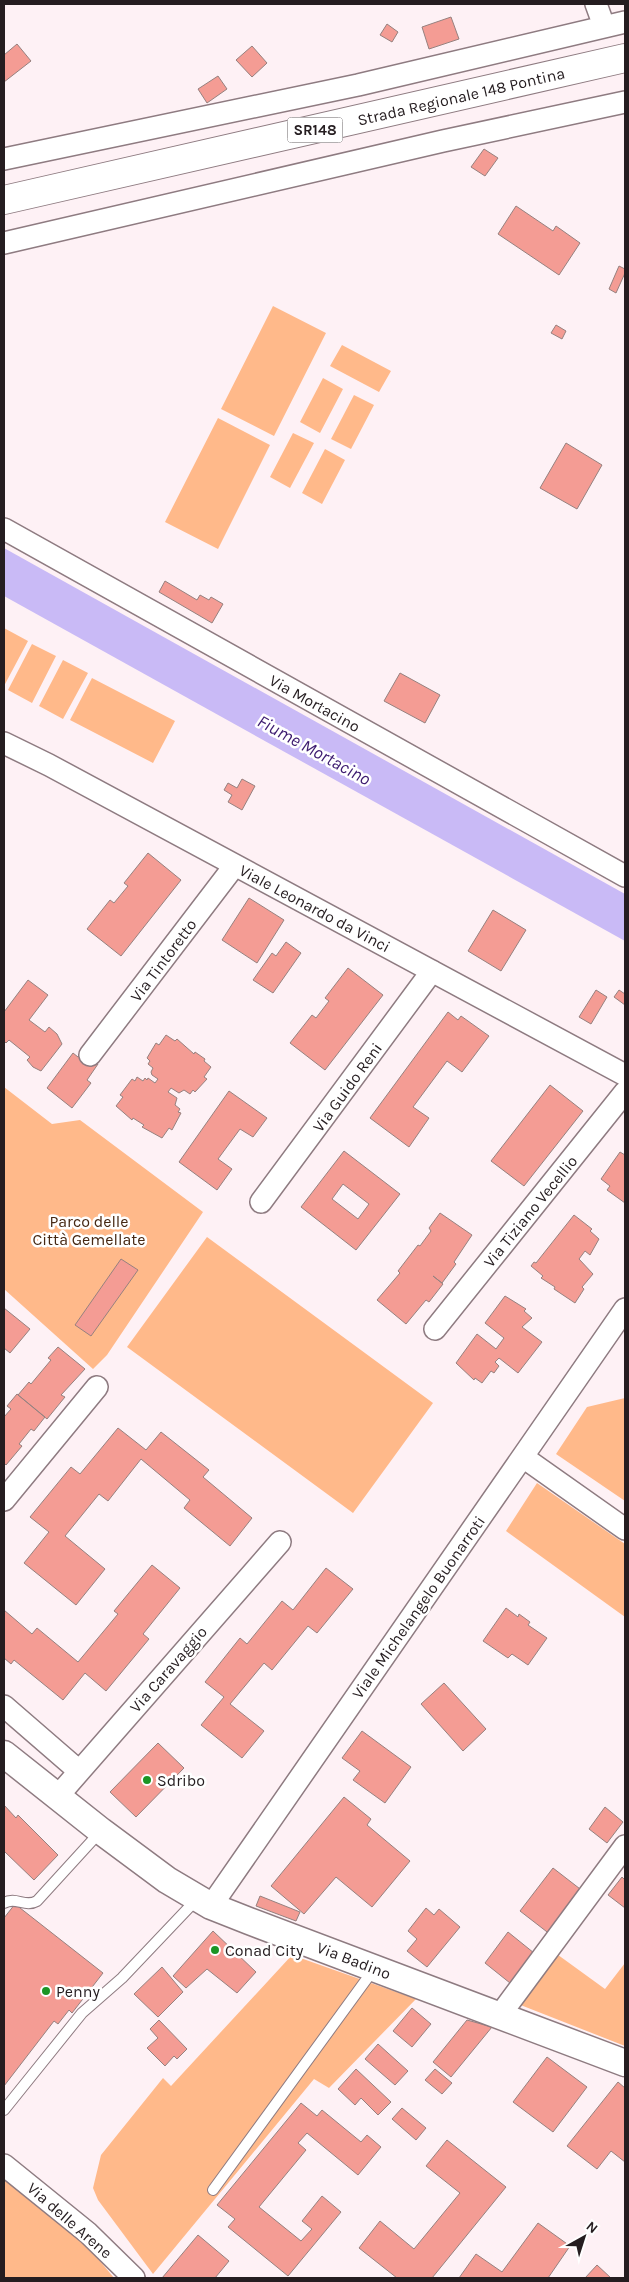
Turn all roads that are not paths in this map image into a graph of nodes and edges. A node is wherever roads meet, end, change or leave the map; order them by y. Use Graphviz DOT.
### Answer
graph roads {
  1 [pos="596,4"];
  2 [pos="625,22"];
  3 [pos="604,26"];
  4 [pos="625,58"];
  5 [pos="625,102"];
  6 [pos="4,159"];
  7 [pos="4,200"];
  8 [pos="4,243"];
  9 [pos="4,529"];
  10 [pos="4,743"];
  11 [pos="235,865"];
  12 [pos="625,876"];
  13 [pos="432,971"];
  14 [pos="90,1055"];
  15 [pos="625,1075"];
  16 [pos="625,1092"];
  17 [pos="261,1202"];
  18 [pos="625,1309"];
  19 [pos="435,1329"];
  20 [pos="97,1387"];
  21 [pos="522,1457"];
  22 [pos="4,1500"];
  23 [pos="625,1530"];
  24 [pos="280,1542"];
  25 [pos="4,1706"];
  26 [pos="4,1754"];
  27 [pos="79,1771"];
  28 [pos="57,1797"];
  29 [pos="101,1831"];
  30 [pos="625,1846"];
  31 [pos="204,1902"];
  32 [pos="4,1903"];
  33 [pos="375,1968"];
  34 [pos="500,2015"];
  35 [pos="625,2063"];
  36 [pos="4,2110"];
  37 [pos="4,2165"];
  38 [pos="213,2190"];
  39 [pos="134,2278"];
  1 -- 3 [label="street"];
  2 -- 3 [label="street"];
  3 -- 6 [label="street"];
  4 -- 7 [label="main road, Strada Regionale 148 Pontina / SR148"];
  5 -- 8 [label="street"];
  9 -- 12 [label="street, Via Mortacino"];
  10 -- 11 [label="street, Viale Leonardo da Vinci"];
  11 -- 13 [label="street, Viale Leonardo da Vinci"];
  11 -- 14 [label="street, Via Tintoretto"];
  13 -- 15 [label="street, Viale Leonardo da Vinci"];
  13 -- 17 [label="street, Via Guido Reni"];
  16 -- 19 [label="street, Via Tiziano Vecellio"];
  18 -- 21 [label="street, Viale Michelangelo Buonarroti"];
  20 -- 22 [label="street"];
  21 -- 23 [label="street"];
  21 -- 31 [label="street, Viale Michelangelo Buonarroti"];
  24 -- 27 [label="street, Via Caravaggio"];
  25 -- 27 [label="street"];
  26 -- 28 [label="street, Via Badino"];
  27 -- 28 [label="street, Via Caravaggio"];
  28 -- 29 [label="street, Via Badino"];
  29 -- 31 [label="street, Via Badino"];
  29 -- 32 [label="lane"];
  30 -- 34 [label="street"];
  31 -- 33 [label="street, Via Badino"];
  31 -- 36 [label="lane"];
  33 -- 34 [label="street, Via Badino"];
  33 -- 38 [label="lane"];
  34 -- 35 [label="street, Via Badino"];
  37 -- 39 [label="street, Via delle Arene"];
}
